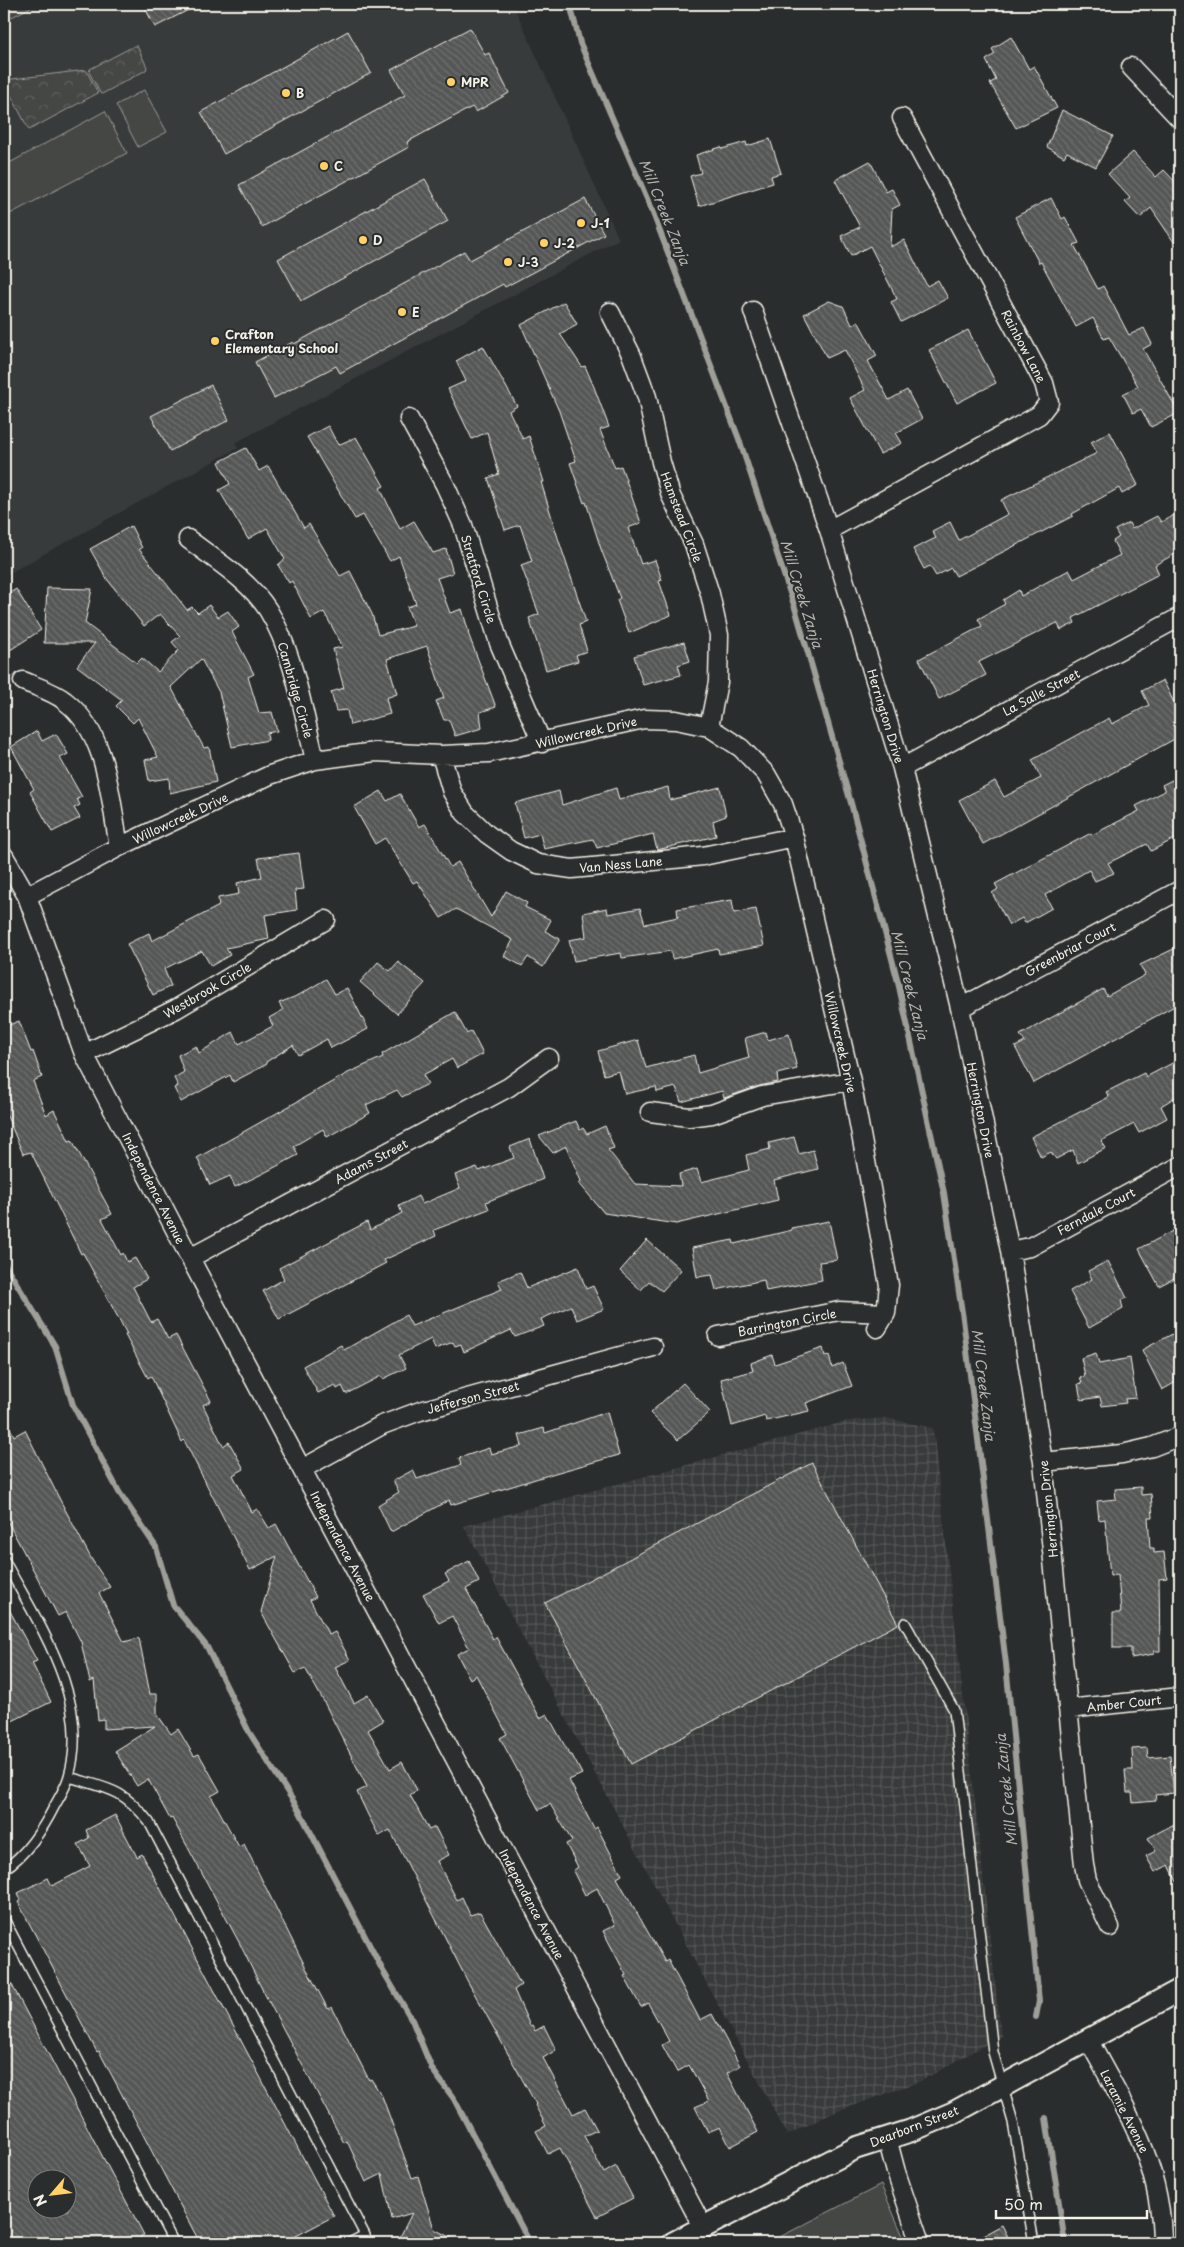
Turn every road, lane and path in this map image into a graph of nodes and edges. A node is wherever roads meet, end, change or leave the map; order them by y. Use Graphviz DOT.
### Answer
graph roads {
  1 [pos="1131,67"];
  2 [pos="902,118"];
  3 [pos="1180,119"];
  4 [pos="610,312"];
  5 [pos="753,312"];
  6 [pos="409,419"];
  7 [pos="828,530"];
  8 [pos="188,539"];
  9 [pos="1180,617"];
  10 [pos="23,681"];
  11 [pos="709,727"];
  12 [pos="542,743"];
  13 [pos="441,755"];
  14 [pos="315,760"];
  15 [pos="902,768"];
  16 [pos="794,837"];
  17 [pos="119,846"];
  18 [pos="4,856"];
  19 [pos="1180,890"];
  20 [pos="27,896"];
  21 [pos="326,920"];
  22 [pos="960,1008"];
  23 [pos="84,1054"];
  24 [pos="549,1058"];
  25 [pos="851,1081"];
  26 [pos="650,1112"];
  27 [pos="1180,1166"];
  28 [pos="1010,1251"];
  29 [pos="190,1258"];
  30 [pos="882,1320"];
  31 [pos="718,1336"];
  32 [pos="653,1347"];
  33 [pos="1180,1436"];
  34 [pos="1043,1462"];
  35 [pos="302,1469"];
  36 [pos="4,1560"];
  37 [pos="12,1576"];
  38 [pos="4,1581"];
  39 [pos="905,1622"];
  40 [pos="1180,1697"];
  41 [pos="1068,1709"];
  42 [pos="69,1777"];
  43 [pos="4,1869"];
  44 [pos="4,1919"];
  45 [pos="1110,1927"];
  46 [pos="1180,1990"];
  47 [pos="1089,2041"];
  48 [pos="1002,2086"];
  49 [pos="887,2138"];
  50 [pos="703,2227"];
  51 [pos="174,2243"];
  52 [pos="349,2243"];
  53 [pos="673,2243"];
  54 [pos="920,2243"];
  55 [pos="1034,2243"];
  56 [pos="1162,2243"];
  1 -- 3 [label="street"];
  2 -- 7 [label="street, Rainbow Lane"];
  4 -- 11 [label="street, Hamstead Circle"];
  5 -- 7 [label="street, Herrington Drive"];
  6 -- 12 [label="street, Stratford Circle"];
  7 -- 15 [label="street, Herrington Drive"];
  8 -- 14 [label="street, Cambridge Circle"];
  9 -- 15 [label="street, La Salle Street"];
  10 -- 17 [label="street"];
  11 -- 12 [label="street, Willowcreek Drive"];
  11 -- 16 [label="street, Willowcreek Drive"];
  12 -- 13 [label="street, Willowcreek Drive"];
  13 -- 14 [label="street, Willowcreek Drive"];
  13 -- 16 [label="street, Van Ness Lane"];
  14 -- 17 [label="street, Willowcreek Drive"];
  15 -- 22 [label="street, Herrington Drive"];
  16 -- 25 [label="street, Willowcreek Drive"];
  17 -- 20 [label="street, Willowcreek Drive"];
  18 -- 20 [label="street, Independence Avenue"];
  19 -- 22 [label="street, Greenbriar Court"];
  20 -- 23 [label="street, Independence Avenue"];
  21 -- 23 [label="street, Westbrook Circle"];
  22 -- 28 [label="street, Herrington Drive"];
  23 -- 29 [label="street, Independence Avenue"];
  24 -- 29 [label="street, Adams Street"];
  25 -- 26 [label="street"];
  25 -- 30 [label="street, Willowcreek Drive"];
  27 -- 28 [label="street, Ferndale Court"];
  28 -- 34 [label="street, Herrington Drive"];
  29 -- 35 [label="street, Independence Avenue"];
  30 -- 31 [label="street, Barrington Circle"];
  32 -- 35 [label="street, Jefferson Street"];
  33 -- 34 [label="street"];
  34 -- 41 [label="street, Herrington Drive"];
  35 -- 50 [label="street, Independence Avenue"];
  36 -- 37 [label="lane"];
  37 -- 38 [label="lane"];
  37 -- 42 [label="lane"];
  39 -- 48 [label="lane"];
  40 -- 41 [label="street, Amber Court"];
  41 -- 45 [label="street, Herrington Drive"];
  42 -- 43 [label="lane"];
  42 -- 52 [label="lane"];
  44 -- 51 [label="lane"];
  46 -- 47 [label="street, Dearborn Street"];
  47 -- 48 [label="street, Dearborn Street"];
  47 -- 56 [label="street, Laramie Avenue"];
  48 -- 49 [label="street, Dearborn Street"];
  48 -- 55 [label="lane"];
  49 -- 50 [label="street, Dearborn Street"];
  49 -- 54 [label="street"];
  50 -- 53 [label="street, Dearborn Street"];
}
